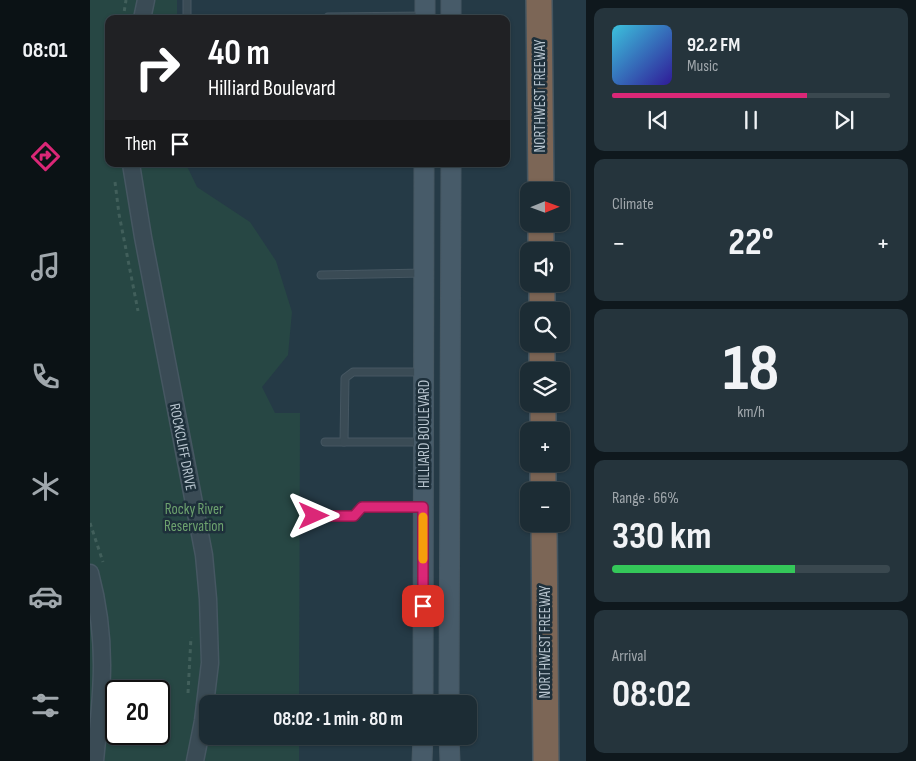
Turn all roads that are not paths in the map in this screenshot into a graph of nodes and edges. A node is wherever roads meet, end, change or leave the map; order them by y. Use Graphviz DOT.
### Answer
graph roads {
  1 [pos="146,0"];
  2 [pos="187,0"];
  3 [pos="451,0"];
  4 [pos="539,0"];
  5 [pos="425,12"];
  6 [pos="143,15"];
  7 [pos="187,15"];
  8 [pos="367,15"];
  9 [pos="451,15"];
  10 [pos="130,167"];
  11 [pos="424,167"];
  12 [pos="451,167"];
  13 [pos="541,182"];
  14 [pos="424,273"];
  15 [pos="321,275"];
  16 [pos="424,372"];
  17 [pos="325,442"];
  18 [pos="344,442"];
  19 [pos="424,442"];
  20 [pos="423,507"];
  21 [pos="314,516"];
  22 [pos="544,532"];
  23 [pos="97,571"];
  24 [pos="423,695"];
  25 [pos="449,695"];
  26 [pos="423,745"];
  27 [pos="449,745"];
  28 [pos="95,761"];
  29 [pos="195,761"];
  30 [pos="422,761"];
  31 [pos="450,761"];
  32 [pos="546,761"];
  1 -- 6 [label="street"];
  2 -- 7 [label="lane"];
  3 -- 9 [label="main road"];
  4 -- 13 [label="highway, NORTHWEST FREEWAY"];
  5 -- 8 [label="lane"];
  10 -- 29 [label="street, ROCKCLIFF DRIVE"];
  11 -- 14 [label="main road, HILLIARD BOULEVARD"];
  12 -- 25 [label="main road, HILLIARD BOULEVARD"];
  14 -- 15 [label="lane"];
  14 -- 16 [label="main road, HILLIARD BOULEVARD"];
  16 -- 18 [label="lane"];
  16 -- 19 [label="main road, HILLIARD BOULEVARD"];
  17 -- 18 [label="lane"];
  18 -- 19 [label="lane"];
  19 -- 20 [label="main road, HILLIARD BOULEVARD"];
  20 -- 21 [label="lane"];
  20 -- 24 [label="main road, HILLIARD BOULEVARD"];
  22 -- 32 [label="highway, NORTHWEST FREEWAY"];
  23 -- 28 [label="street"];
  26 -- 30 [label="main road"];
  27 -- 31 [label="main road"];
}
